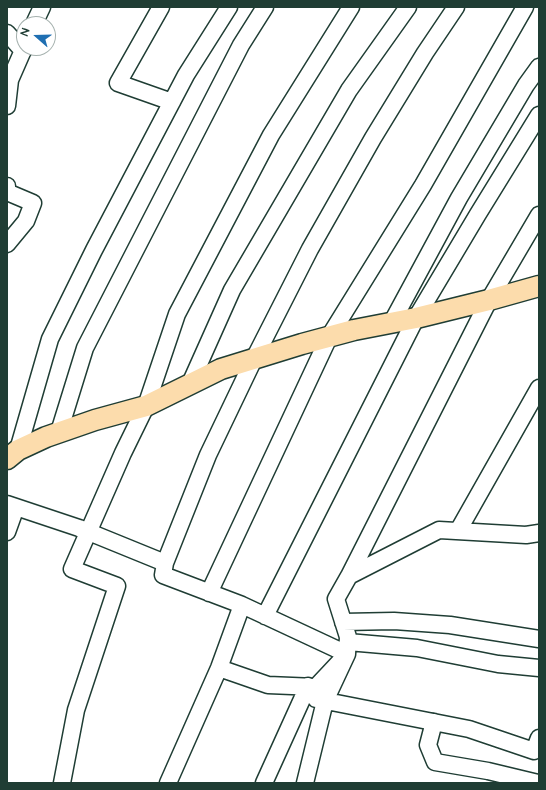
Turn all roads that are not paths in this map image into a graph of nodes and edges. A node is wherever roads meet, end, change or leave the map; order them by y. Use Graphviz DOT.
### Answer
graph roads {
  1 [pos="161,7"];
  2 [pos="229,7"];
  3 [pos="265,7"];
  4 [pos="351,7"];
  5 [pos="408,7"];
  6 [pos="456,7"];
  7 [pos="526,7"];
  8 [pos="7,33"];
  9 [pos="16,42"];
  10 [pos="20,56"];
  11 [pos="539,67"];
  12 [pos="172,102"];
  13 [pos="7,106"];
  14 [pos="539,115"];
  15 [pos="7,186"];
  16 [pos="539,215"];
  17 [pos="7,244"];
  18 [pos="539,286"];
  19 [pos="489,300"];
  20 [pos="416,318"];
  21 [pos="392,322"];
  22 [pos="329,337"];
  23 [pos="254,359"];
  24 [pos="190,384"];
  25 [pos="539,388"];
  26 [pos="146,406"];
  27 [pos="59,432"];
  28 [pos="12,454"];
  29 [pos="12,505"];
  30 [pos="458,531"];
  31 [pos="7,532"];
  32 [pos="89,532"];
  33 [pos="539,533"];
  34 [pos="165,563"];
  35 [pos="349,576"];
  36 [pos="209,593"];
  37 [pos="242,605"];
  38 [pos="265,616"];
  39 [pos="343,622"];
  40 [pos="539,639"];
  41 [pos="347,648"];
  42 [pos="219,668"];
  43 [pos="539,668"];
  44 [pos="308,686"];
  45 [pos="325,701"];
  46 [pos="434,722"];
  47 [pos="537,747"];
  48 [pos="62,783"];
  49 [pos="168,783"];
  50 [pos="264,783"];
  51 [pos="305,783"];
  52 [pos="538,783"];
  1 -- 12 [label="street"];
  2 -- 12 [label="street"];
  3 -- 27 [label="street"];
  4 -- 26 [label="street"];
  5 -- 24 [label="street"];
  6 -- 23 [label="street"];
  7 -- 22 [label="street"];
  8 -- 9 [label="street"];
  10 -- 13 [label="street"];
  11 -- 21 [label="street"];
  12 -- 28 [label="street"];
  14 -- 20 [label="street"];
  15 -- 17 [label="street"];
  16 -- 19 [label="street"];
  18 -- 19 [label="main road"];
  19 -- 20 [label="main road"];
  19 -- 35 [label="street"];
  20 -- 21 [label="main road"];
  20 -- 38 [label="street"];
  21 -- 22 [label="main road"];
  22 -- 23 [label="main road"];
  22 -- 36 [label="street"];
  23 -- 24 [label="main road"];
  23 -- 34 [label="street"];
  24 -- 26 [label="main road"];
  25 -- 30 [label="street"];
  26 -- 27 [label="main road"];
  26 -- 32 [label="street"];
  27 -- 28 [label="main road"];
  29 -- 31 [label="street"];
  29 -- 32 [label="street"];
  30 -- 33 [label="street"];
  30 -- 35 [label="street"];
  32 -- 34 [label="street"];
  32 -- 48 [label="street"];
  34 -- 36 [label="street"];
  35 -- 39 [label="street"];
  36 -- 37 [label="street"];
  37 -- 38 [label="street"];
  37 -- 42 [label="street"];
  38 -- 41 [label="street"];
  39 -- 40 [label="street"];
  39 -- 41 [label="street"];
  41 -- 43 [label="street"];
  41 -- 44 [label="street"];
  41 -- 45 [label="street"];
  42 -- 44 [label="street"];
  42 -- 49 [label="street"];
  44 -- 45 [label="street"];
  44 -- 50 [label="street"];
  45 -- 46 [label="street"];
  45 -- 51 [label="street"];
  46 -- 47 [label="street"];
  46 -- 52 [label="street"];
}
